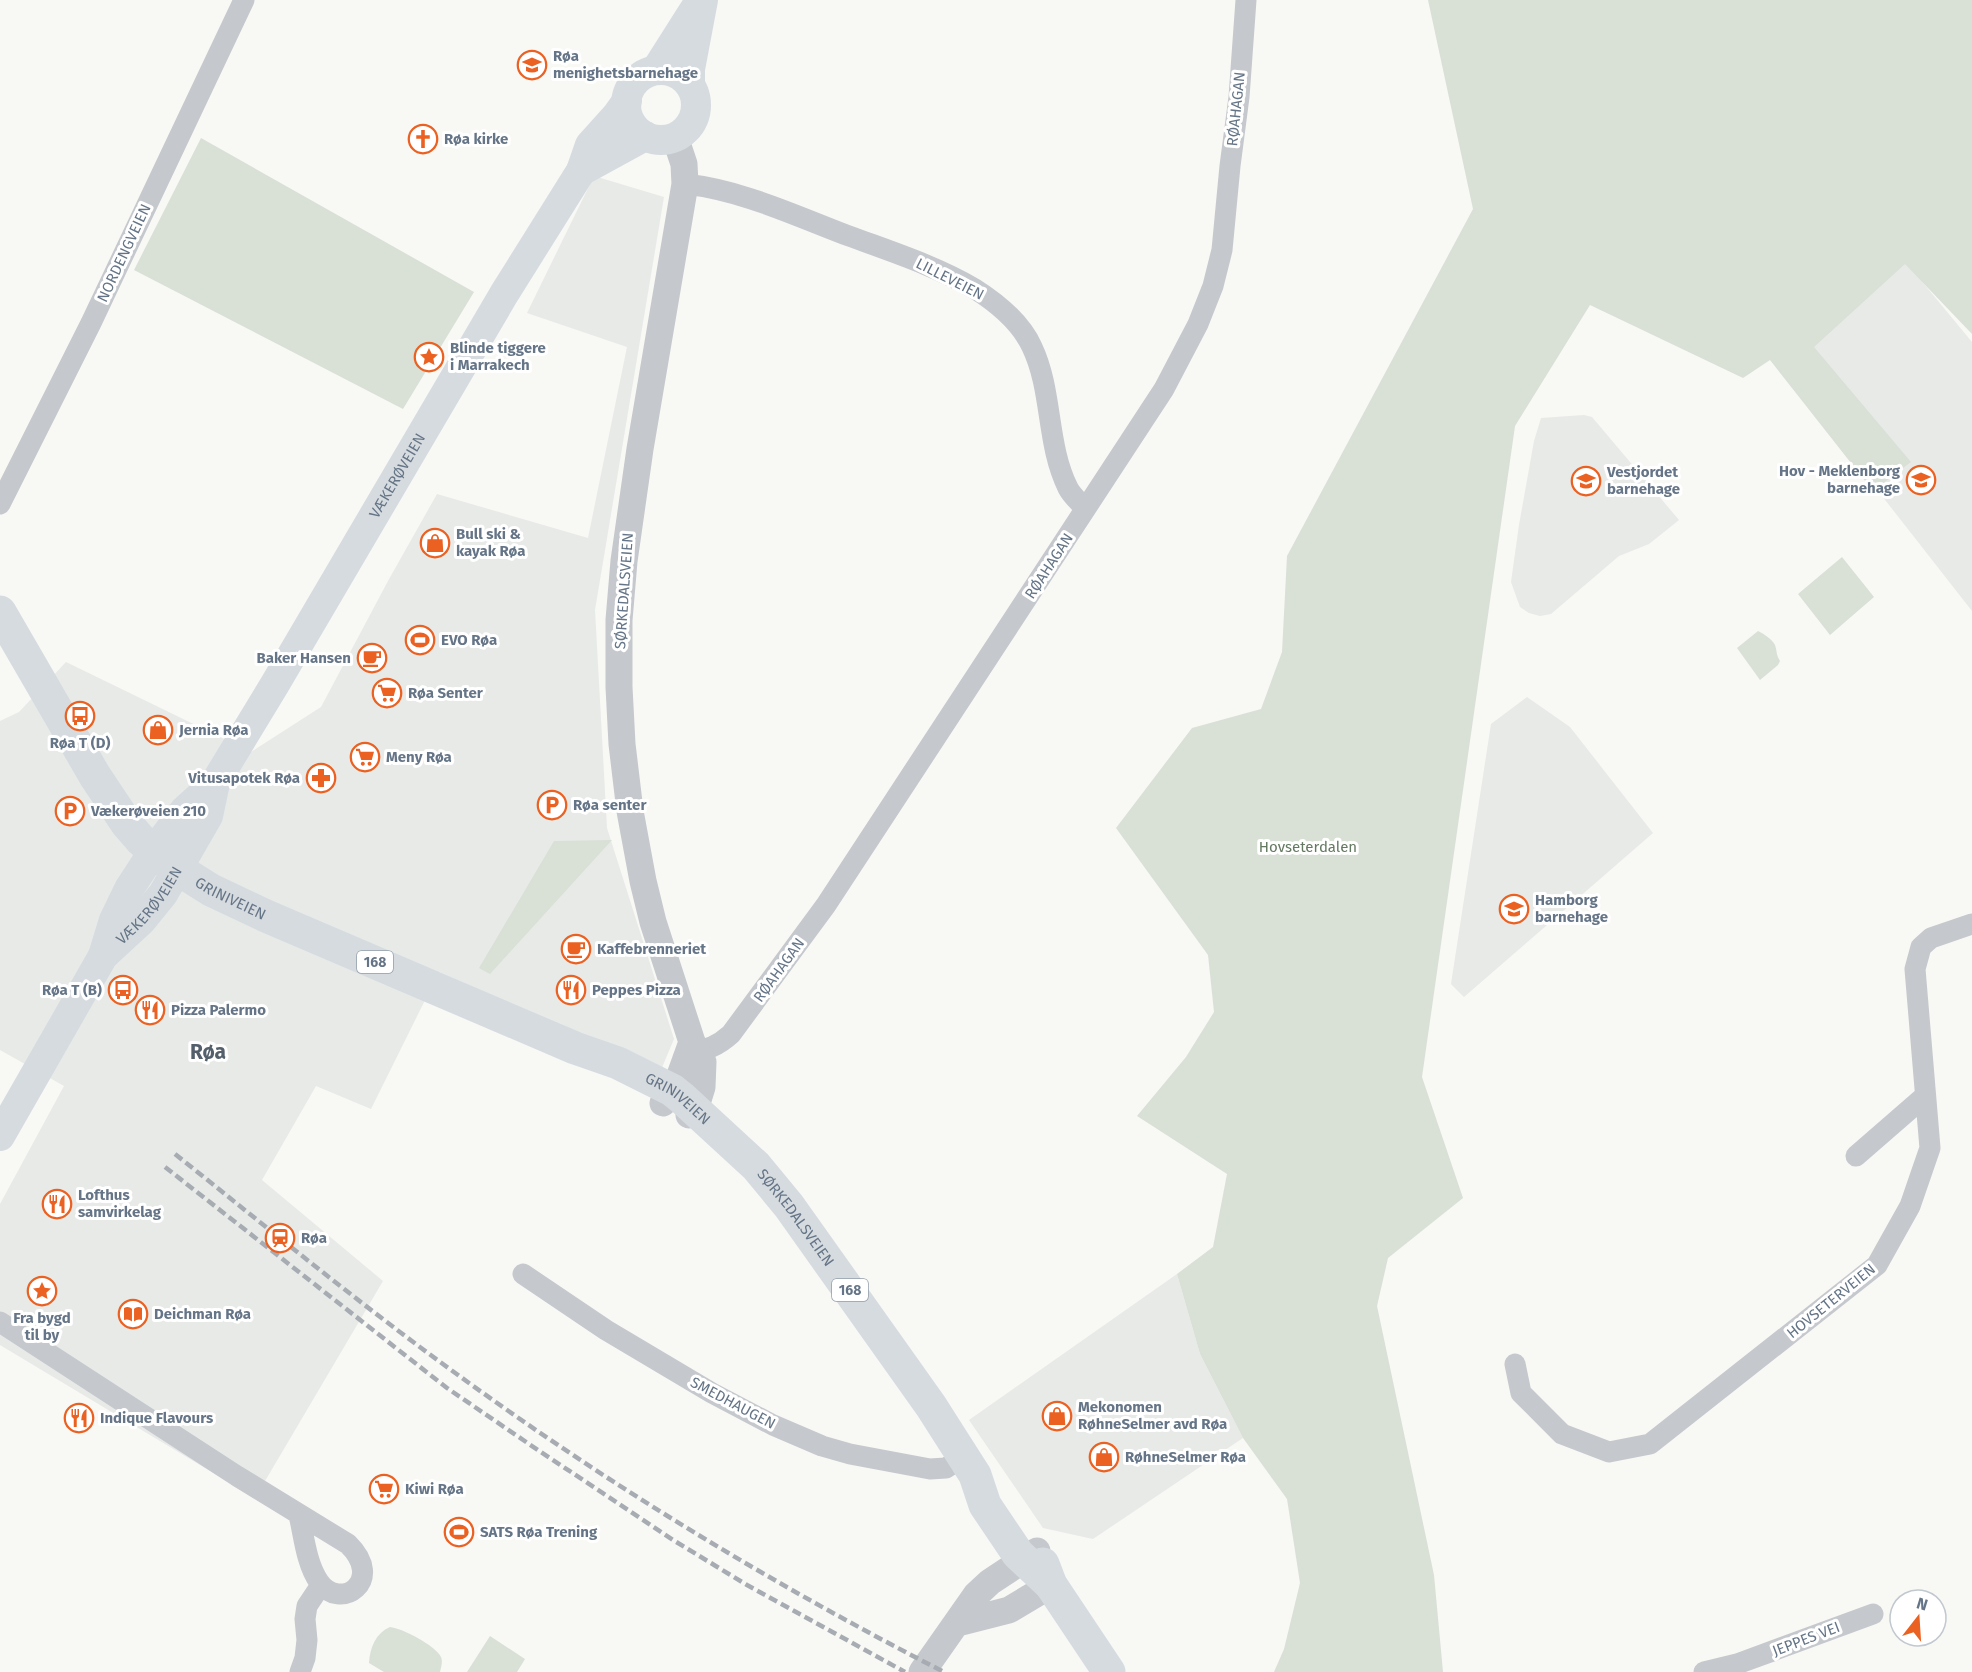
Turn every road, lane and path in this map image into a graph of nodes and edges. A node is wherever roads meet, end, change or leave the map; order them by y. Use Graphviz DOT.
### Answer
graph roads {
  1 [pos="244,0"];
  2 [pos="702,0"];
  3 [pos="1246,0"];
  4 [pos="656,70"];
  5 [pos="690,85"];
  6 [pos="627,101"];
  7 [pos="645,135"];
  8 [pos="675,137"];
  9 [pos="581,171"];
  10 [pos="684,184"];
  11 [pos="0,504"];
  12 [pos="1085,509"];
  13 [pos="0,612"];
  14 [pos="166,861"];
  15 [pos="1972,924"];
  16 [pos="693,1048"];
  17 [pos="1925,1096"];
  18 [pos="684,1108"];
  19 [pos="0,1136"];
  20 [pos="1856,1156"];
  21 [pos="523,1275"];
  22 [pos="0,1322"];
  23 [pos="1515,1364"];
  24 [pos="970,1466"];
  25 [pos="299,1515"];
  26 [pos="1030,1555"];
  27 [pos="321,1585"];
  28 [pos="1052,1586"];
  29 [pos="1873,1614"];
  30 [pos="958,1623"];
  31 [pos="300,1672"];
  32 [pos="922,1672"];
  33 [pos="1109,1672"];
  34 [pos="1704,1672"];
  1 -- 11 [label="street, NORDENGVEIEN"];
  2 -- 4 [label="main road"];
  2 -- 5 [label="main road"];
  3 -- 12 [label="street, RØAHAGAN"];
  4 -- 5 [label="main road"];
  4 -- 6 [label="main road"];
  5 -- 8 [label="main road"];
  6 -- 7 [label="main road"];
  6 -- 9 [label="main road, VÆKERØVEIEN"];
  7 -- 8 [label="main road"];
  7 -- 9 [label="main road, VÆKERØVEIEN"];
  8 -- 10 [label="street, SØRKEDALSVEIEN"];
  9 -- 14 [label="main road, VÆKERØVEIEN"];
  10 -- 12 [label="street, LILLEVEIEN"];
  10 -- 16 [label="street, SØRKEDALSVEIEN"];
  12 -- 16 [label="street, RØAHAGAN"];
  13 -- 14 [label="main road, GRINIVEIEN / 168"];
  14 -- 18 [label="main road, GRINIVEIEN / 168"];
  14 -- 19 [label="main road, VÆKERØVEIEN"];
  15 -- 17 [label="street, HOVSETERVEIEN"];
  16 -- 18 [label="street, SØRKEDALSVEIEN"];
  17 -- 20 [label="street"];
  17 -- 23 [label="street, HOVSETERVEIEN"];
  18 -- 24 [label="main road, SØRKEDALSVEIEN / 168"];
  21 -- 24 [label="street, SMEDHAUGEN"];
  22 -- 25 [label="street"];
  24 -- 26 [label="main road, SØRKEDALSVEIEN / 168"];
  25 -- 27 [label="street"];
  25 -- 27 [label="street"];
  26 -- 28 [label="main road, SØRKEDALSVEIEN / 168"];
  26 -- 30 [label="street"];
  27 -- 31 [label="street"];
  28 -- 30 [label="street"];
  28 -- 33 [label="main road, SØRKEDALSVEIEN / 168"];
  29 -- 34 [label="street, JEPPES VEI"];
  30 -- 32 [label="street"];
}
